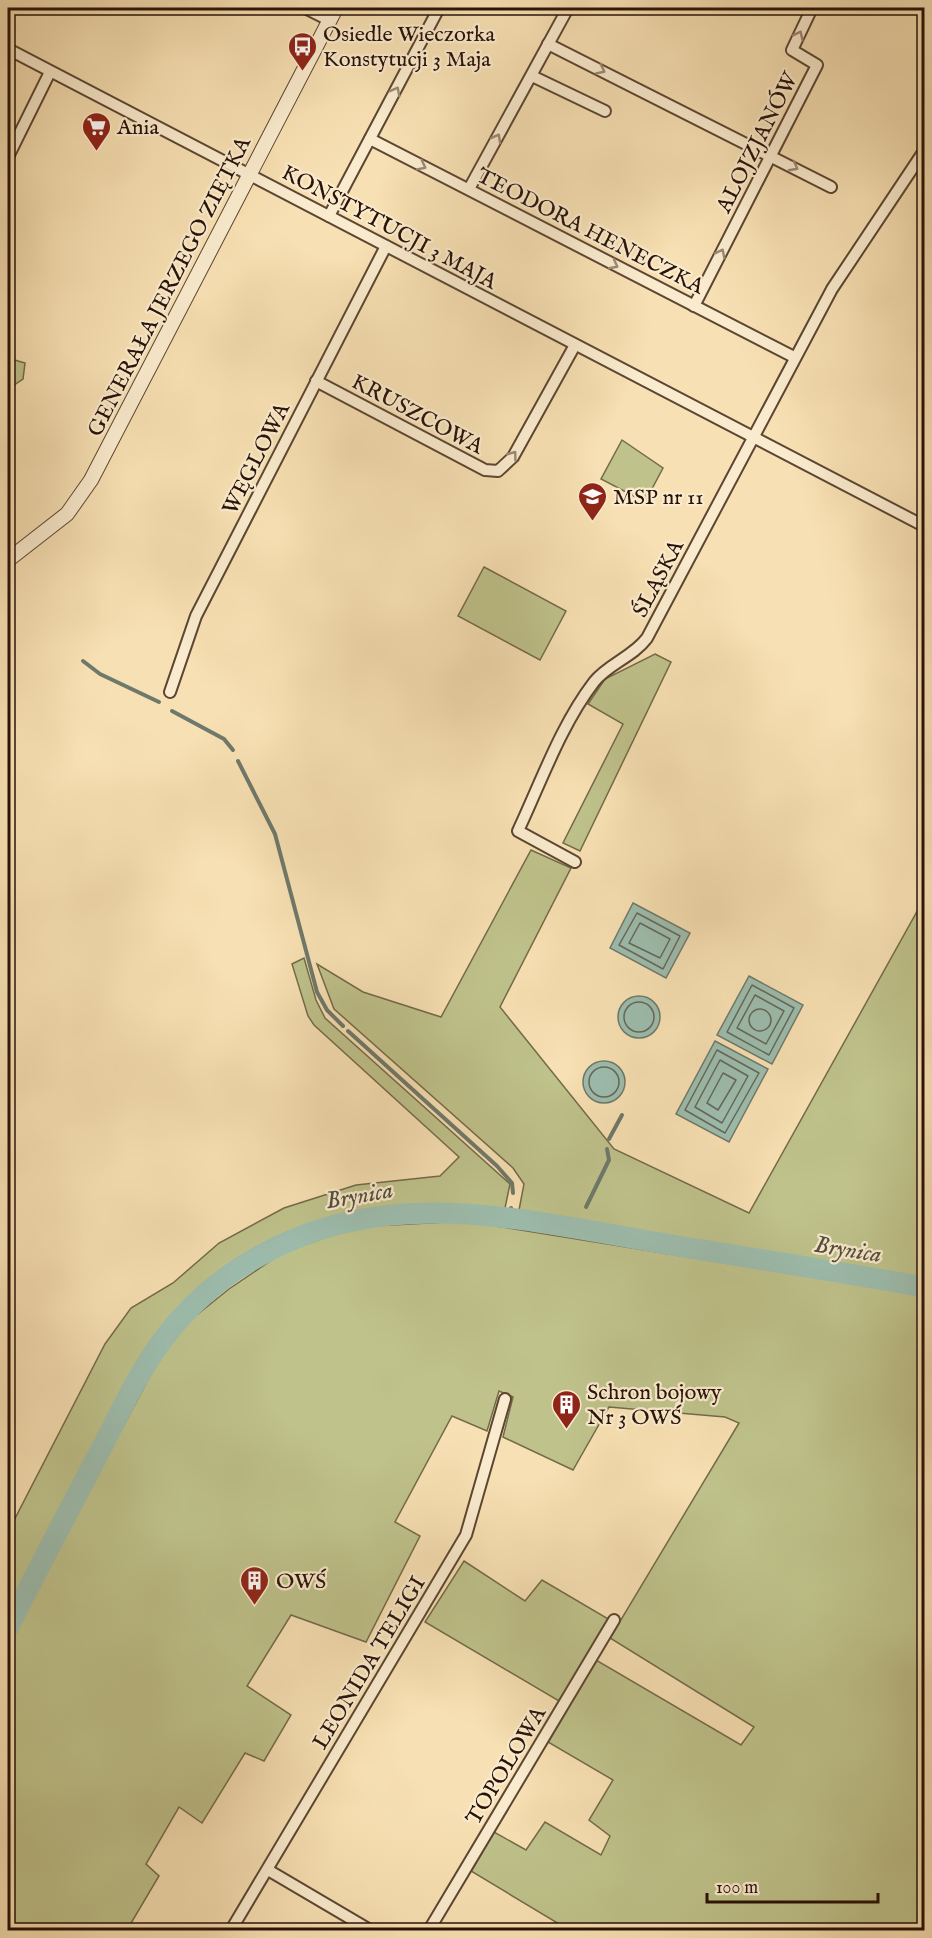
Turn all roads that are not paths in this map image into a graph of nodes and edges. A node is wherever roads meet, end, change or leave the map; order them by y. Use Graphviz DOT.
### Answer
graph roads {
  1 [pos="305,8"];
  2 [pos="439,8"];
  3 [pos="568,8"];
  4 [pos="812,8"];
  5 [pos="333,14"];
  6 [pos="548,44"];
  7 [pos="8,49"];
  8 [pos="50,72"];
  9 [pos="532,76"];
  10 [pos="605,111"];
  11 [pos="370,139"];
  12 [pos="924,151"];
  13 [pos="770,155"];
  14 [pos="8,157"];
  15 [pos="249,175"];
  16 [pos="831,187"];
  17 [pos="469,189"];
  18 [pos="329,216"];
  19 [pos="386,246"];
  20 [pos="694,306"];
  21 [pos="575,345"];
  22 [pos="794,357"];
  23 [pos="316,381"];
  24 [pos="754,437"];
  25 [pos="924,526"];
  26 [pos="8,560"];
  27 [pos="170,692"];
  28 [pos="575,861"];
  29 [pos="505,1399"];
  30 [pos="614,1620"];
  31 [pos="268,1870"];
  32 [pos="231,1930"];
  33 [pos="370,1930"];
  34 [pos="429,1930"];
  1 -- 5 [label="street"];
  11 -- 2 [label="street, one-way"];
  3 -- 6 [label="street"];
  13 -- 4 [label="street, ALOJZJANÓW, one-way"];
  5 -- 15 [label="street, GENERAŁA JERZEGO ZIĘTKA"];
  6 -- 9 [label="street"];
  6 -- 13 [label="street, one-way"];
  7 -- 8 [label="street, KONSTYTUCJI 3 MAJA"];
  8 -- 14 [label="street"];
  8 -- 15 [label="street, KONSTYTUCJI 3 MAJA"];
  9 -- 10 [label="street"];
  17 -- 9 [label="street, one-way"];
  11 -- 17 [label="street, TEODORA HENECZKA, one-way"];
  11 -- 18 [label="street"];
  12 -- 22 [label="street, ŚLĄSKA"];
  13 -- 16 [label="street, one-way"];
  20 -- 13 [label="street, ALOJZJANÓW, one-way"];
  15 -- 18 [label="street, KONSTYTUCJI 3 MAJA"];
  15 -- 26 [label="street, GENERAŁA JERZEGO ZIĘTKA"];
  17 -- 20 [label="street, TEODORA HENECZKA, one-way"];
  18 -- 19 [label="street, KONSTYTUCJI 3 MAJA"];
  19 -- 21 [label="street, KONSTYTUCJI 3 MAJA"];
  19 -- 23 [label="street, WĘGLOWA"];
  20 -- 22 [label="street, TEODORA HENECZKA"];
  23 -- 21 [label="street, KRUSZCOWA, one-way"];
  21 -- 24 [label="street, KONSTYTUCJI 3 MAJA"];
  22 -- 24 [label="street, ŚLĄSKA"];
  23 -- 27 [label="street, WĘGLOWA"];
  24 -- 25 [label="street, KONSTYTUCJI 3 MAJA"];
  24 -- 28 [label="street, ŚLĄSKA"];
  29 -- 31 [label="street, LEONIDA TELIGI"];
  30 -- 34 [label="street, TOPOLOWA"];
  31 -- 32 [label="street, LEONIDA TELIGI"];
  31 -- 33 [label="street"];
}
